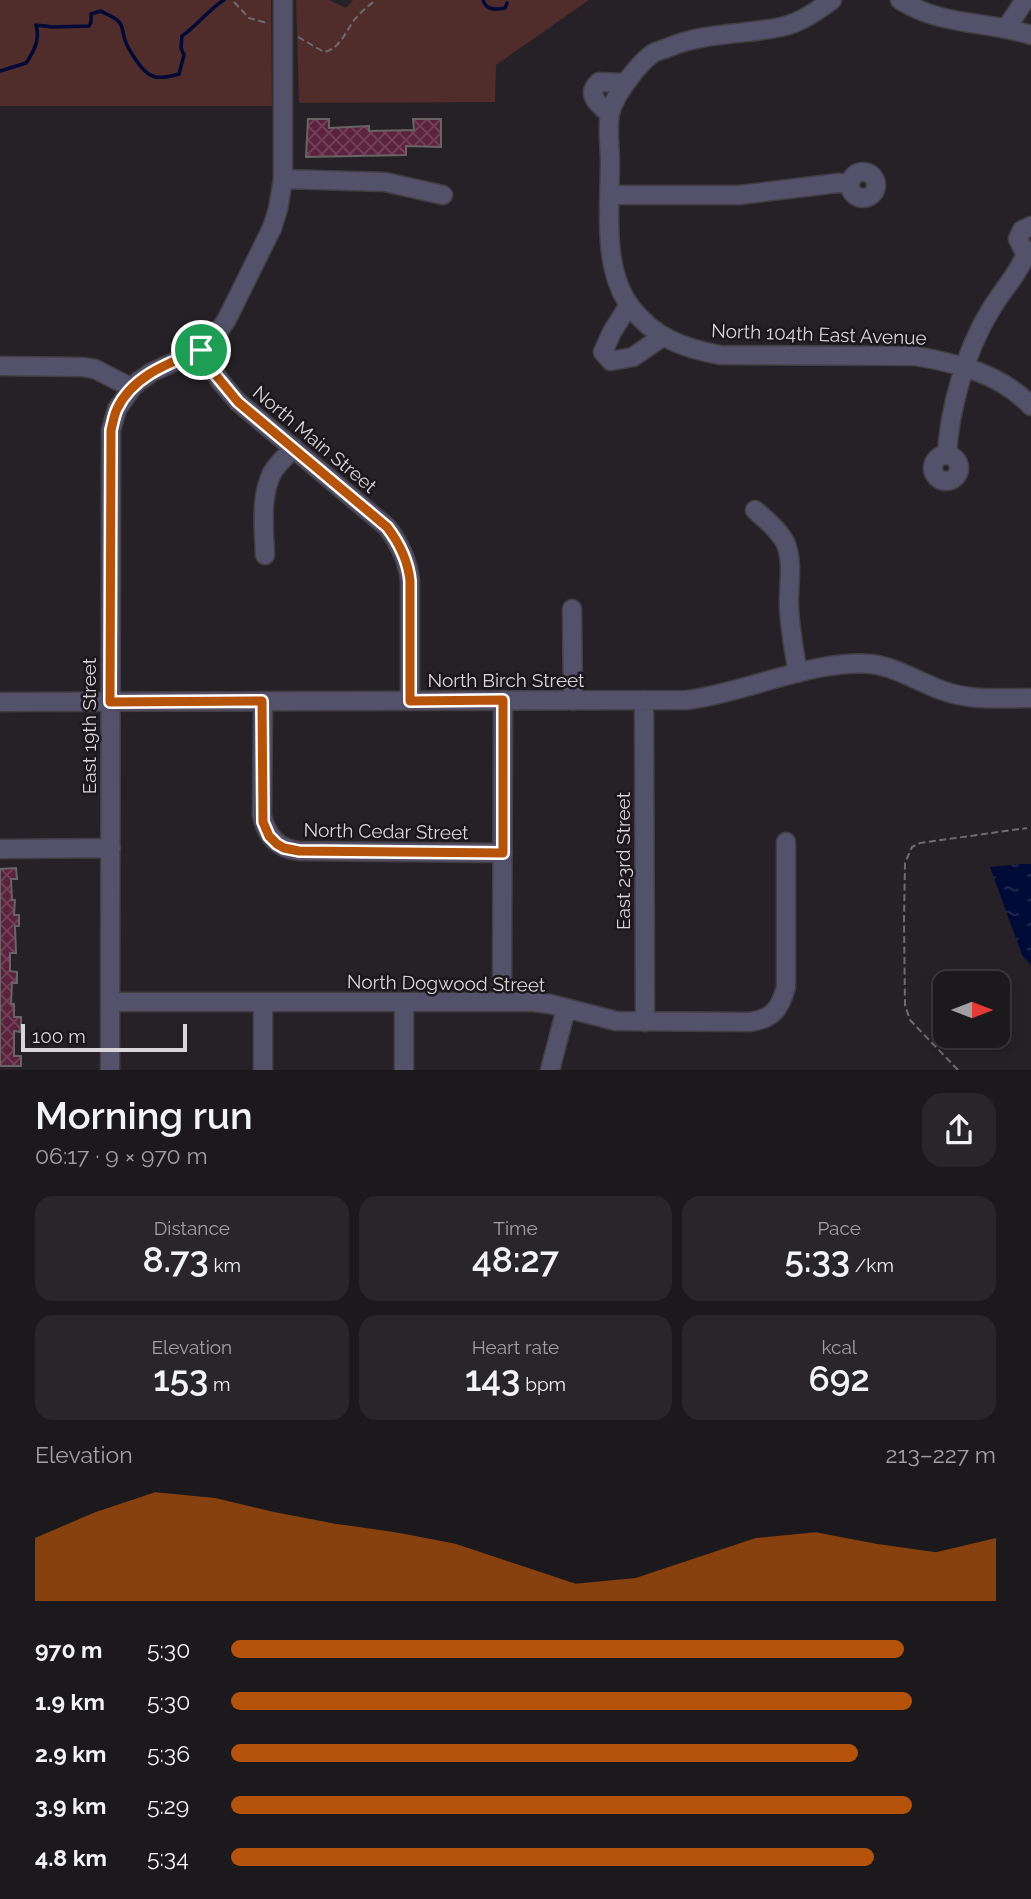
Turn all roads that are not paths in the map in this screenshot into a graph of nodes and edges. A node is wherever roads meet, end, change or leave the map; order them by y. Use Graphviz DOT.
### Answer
graph roads {
  1 [pos="283,0"];
  2 [pos="832,0"];
  3 [pos="900,0"];
  4 [pos="1025,0"];
  5 [pos="1007,27"];
  6 [pos="1031,35"];
  7 [pos="625,83"];
  8 [pos="610,114"];
  9 [pos="284,179"];
  10 [pos="850,184"];
  11 [pos="443,194"];
  12 [pos="610,195"];
  13 [pos="1031,226"];
  14 [pos="1029,251"];
  15 [pos="629,305"];
  16 [pos="662,337"];
  17 [pos="201,350"];
  18 [pos="0,366"];
  19 [pos="965,367"];
  20 [pos="132,388"];
  21 [pos="1031,406"];
  22 [pos="294,448"];
  23 [pos="947,455"];
  24 [pos="755,509"];
  25 [pos="265,555"];
  26 [pos="572,609"];
  27 [pos="798,673"];
  28 [pos="1031,698"];
  29 [pos="503,700"];
  30 [pos="644,700"];
  31 [pos="262,701"];
  32 [pos="410,701"];
  33 [pos="573,701"];
  34 [pos="0,702"];
  35 [pos="110,702"];
  36 [pos="786,842"];
  37 [pos="111,848"];
  38 [pos="0,849"];
  39 [pos="503,853"];
  40 [pos="110,1002"];
  41 [pos="262,1002"];
  42 [pos="404,1002"];
  43 [pos="502,1002"];
  44 [pos="566,1009"];
  45 [pos="645,1022"];
  46 [pos="110,1069"];
  47 [pos="263,1069"];
  48 [pos="404,1069"];
  49 [pos="550,1069"];
  1 -- 9 [label="street"];
  2 -- 7 [label="street"];
  3 -- 5 [label="street"];
  4 -- 5 [label="street"];
  5 -- 6 [label="street"];
  7 -- 8 [label="street"];
  7 -- 8 [label="street"];
  8 -- 12 [label="street, North 104th East Avenue"];
  9 -- 11 [label="street"];
  9 -- 17 [label="street"];
  10 -- 12 [label="street"];
  12 -- 15 [label="street, North 104th East Avenue"];
  13 -- 14 [label="street"];
  14 -- 19 [label="street"];
  15 -- 16 [label="street, North 104th East Avenue"];
  15 -- 16 [label="street"];
  16 -- 19 [label="street, North 104th East Avenue"];
  17 -- 20 [label="street"];
  17 -- 22 [label="street, North Main Street"];
  18 -- 20 [label="street"];
  19 -- 21 [label="street, North 104th East Avenue"];
  19 -- 23 [label="street"];
  20 -- 35 [label="street, East 19th Street"];
  22 -- 25 [label="street"];
  22 -- 32 [label="street, North Main Street"];
  24 -- 27 [label="street"];
  26 -- 33 [label="street"];
  27 -- 28 [label="street, North Birch Street"];
  27 -- 30 [label="street, North Birch Street"];
  29 -- 32 [label="street, North Birch Street"];
  29 -- 33 [label="street, North Birch Street"];
  29 -- 39 [label="street"];
  30 -- 33 [label="street, North Birch Street"];
  30 -- 45 [label="street, East 23rd Street"];
  31 -- 32 [label="street, North Birch Street"];
  31 -- 35 [label="street, North Birch Street"];
  31 -- 39 [label="street, North Cedar Street"];
  34 -- 35 [label="street, North Birch Street"];
  35 -- 37 [label="street, East 19th Street"];
  36 -- 45 [label="street, North Dogwood Street"];
  37 -- 38 [label="street"];
  37 -- 40 [label="street, East 19th Street"];
  39 -- 43 [label="street"];
  40 -- 41 [label="street, North Dogwood Street"];
  40 -- 46 [label="street, East 19th Street"];
  41 -- 42 [label="street, North Dogwood Street"];
  41 -- 47 [label="street"];
  42 -- 43 [label="street, North Dogwood Street"];
  42 -- 48 [label="street"];
  43 -- 44 [label="street, North Dogwood Street"];
  44 -- 45 [label="street, North Dogwood Street"];
  44 -- 49 [label="street"];
}
